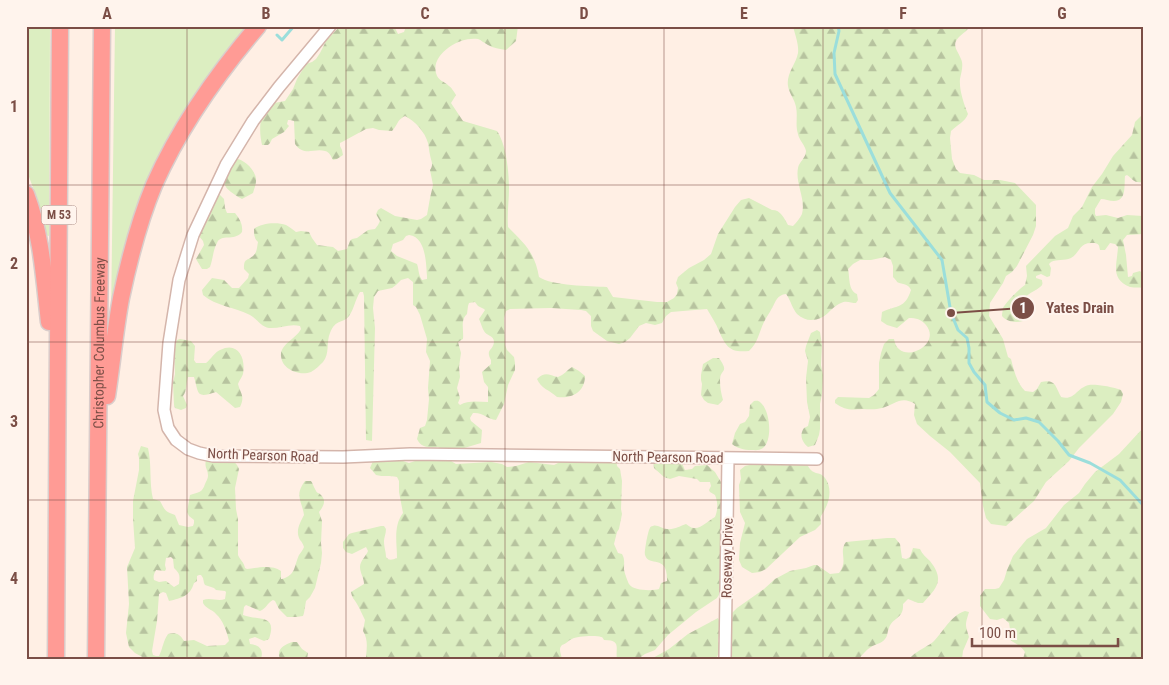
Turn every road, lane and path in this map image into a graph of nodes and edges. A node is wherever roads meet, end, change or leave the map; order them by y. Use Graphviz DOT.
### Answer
graph roads {
  1 [pos="60,26"];
  2 [pos="102,26"];
  3 [pos="258,26"];
  4 [pos="330,26"];
  5 [pos="26,194"];
  6 [pos="57,404"];
  7 [pos="98,453"];
  8 [pos="728,458"];
  9 [pos="817,459"];
  10 [pos="56,659"];
  11 [pos="96,659"];
  12 [pos="725,659"];
  1 -- 6 [label="highway, M 53"];
  2 -- 7 [label="highway, Christopher Columbus Freeway"];
  3 -- 7 [label="highway"];
  4 -- 8 [label="street, North Pearson Road"];
  5 -- 6 [label="highway"];
  6 -- 10 [label="highway, M 53"];
  7 -- 11 [label="highway, Christopher Columbus Freeway"];
  8 -- 9 [label="street, North Pearson Road"];
  8 -- 12 [label="street, Roseway Drive"];
}
